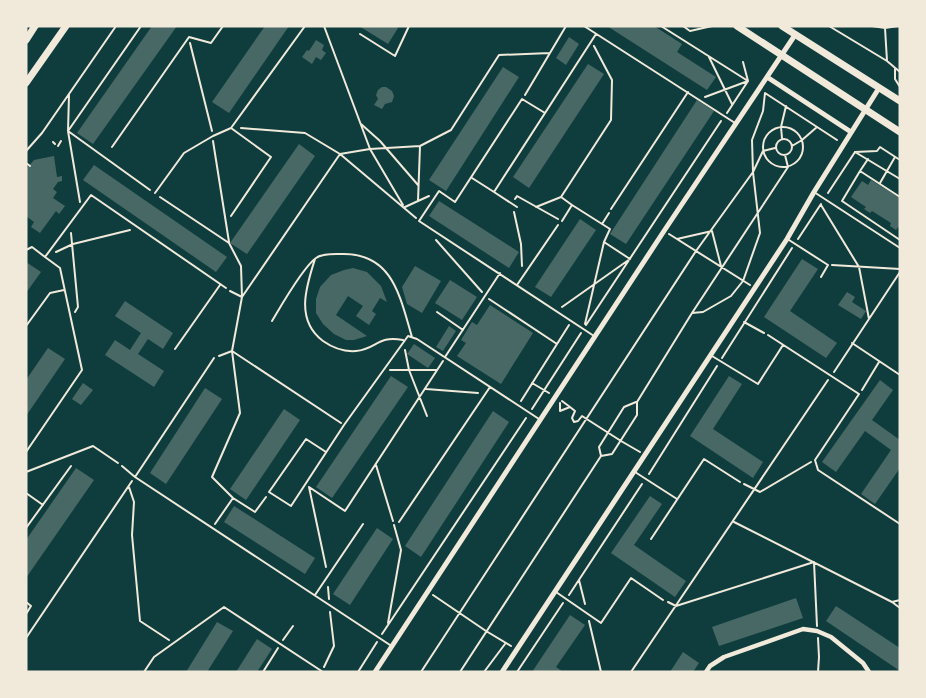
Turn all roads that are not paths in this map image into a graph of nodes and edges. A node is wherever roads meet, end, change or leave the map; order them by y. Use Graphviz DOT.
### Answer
graph roads {
  1 [pos="35,26"];
  2 [pos="66,26"];
  3 [pos="223,26"];
  4 [pos="305,26"];
  5 [pos="409,26"];
  6 [pos="584,26"];
  7 [pos="682,26"];
  8 [pos="712,26"];
  9 [pos="737,26"];
  10 [pos="782,26"];
  11 [pos="360,34"];
  12 [pos="596,34"];
  13 [pos="795,35"];
  14 [pos="26,40"];
  15 [pos="781,55"];
  16 [pos="767,77"];
  17 [pos="26,83"];
  18 [pos="879,88"];
  19 [pos="688,92"];
  20 [pos="900,102"];
  21 [pos="866,109"];
  22 [pos="545,113"];
  23 [pos="735,123"];
  24 [pos="231,128"];
  25 [pos="852,132"];
  26 [pos="900,132"];
  27 [pos="112,147"];
  28 [pos="471,177"];
  29 [pos="494,192"];
  30 [pos="814,192"];
  31 [pos="156,193"];
  32 [pos="517,207"];
  33 [pos="611,209"];
  34 [pos="231,216"];
  35 [pos="558,225"];
  36 [pos="787,239"];
  37 [pos="900,248"];
  38 [pos="26,250"];
  39 [pos="45,257"];
  40 [pos="316,257"];
  41 [pos="500,273"];
  42 [pos="821,276"];
  43 [pos="220,285"];
  44 [pos="517,285"];
  45 [pos="226,288"];
  46 [pos="65,290"];
  47 [pos="437,312"];
  48 [pos="272,321"];
  49 [pos="26,326"];
  50 [pos="464,330"];
  51 [pos="768,335"];
  52 [pos="412,337"];
  53 [pos="596,337"];
  54 [pos="404,340"];
  55 [pos="783,345"];
  56 [pos="175,349"];
  57 [pos="710,355"];
  58 [pos="445,357"];
  59 [pos="214,358"];
  60 [pos="490,386"];
  61 [pos="541,420"];
  62 [pos="26,452"];
  63 [pos="326,452"];
  64 [pos="71,466"];
  65 [pos="122,466"];
  66 [pos="634,471"];
  67 [pos="135,477"];
  68 [pos="740,482"];
  69 [pos="26,493"];
  70 [pos="677,500"];
  71 [pos="43,505"];
  72 [pos="399,522"];
  73 [pos="362,524"];
  74 [pos="900,524"];
  75 [pos="26,528"];
  76 [pos="651,539"];
  77 [pos="555,592"];
  78 [pos="315,595"];
  79 [pos="663,600"];
  80 [pos="26,602"];
  81 [pos="26,614"];
  82 [pos="392,646"];
  83 [pos="144,672"];
  84 [pos="323,672"];
  85 [pos="375,672"];
  86 [pos="502,672"];
  87 [pos="706,672"];
  88 [pos="869,672"];
  1 -- 14 [label="main road"];
  2 -- 17 [label="main road"];
  3 -- 27 [label="lane"];
  4 -- 24 [label="lane"];
  5 -- 11 [label="lane"];
  6 -- 12 [label="lane"];
  7 -- 8 [label="lane"];
  9 -- 15 [label="main road"];
  10 -- 13 [label="main road"];
  12 -- 19 [label="lane"];
  12 -- 22 [label="lane"];
  13 -- 15 [label="street"];
  13 -- 18 [label="main road"];
  15 -- 16 [label="street"];
  15 -- 21 [label="main road"];
  16 -- 23 [label="street"];
  16 -- 25 [label="street"];
  18 -- 20 [label="main road"];
  18 -- 21 [label="street"];
  19 -- 23 [label="lane"];
  19 -- 33 [label="lane"];
  21 -- 25 [label="street"];
  21 -- 26 [label="main road"];
  22 -- 28 [label="lane"];
  22 -- 29 [label="lane"];
  23 -- 53 [label="street"];
  24 -- 31 [label="lane"];
  24 -- 34 [label="lane"];
  25 -- 30 [label="street"];
  28 -- 29 [label="lane"];
  28 -- 41 [label="lane"];
  29 -- 32 [label="lane"];
  30 -- 36 [label="street"];
  30 -- 37 [label="lane"];
  35 -- 44 [label="lane"];
  36 -- 42 [label="lane"];
  36 -- 57 [label="street"];
  38 -- 39 [label="lane"];
  39 -- 43 [label="lane"];
  39 -- 46 [label="lane"];
  40 -- 48 [label="lane"];
  40 -- 52 [label="lane"];
  40 -- 54 [label="lane"];
  41 -- 44 [label="lane"];
  41 -- 50 [label="lane"];
  43 -- 45 [label="lane"];
  43 -- 56 [label="lane"];
  44 -- 53 [label="lane"];
  46 -- 49 [label="lane"];
  46 -- 62 [label="lane"];
  47 -- 50 [label="lane"];
  50 -- 58 [label="lane"];
  51 -- 55 [label="lane"];
  52 -- 54 [label="lane"];
  52 -- 58 [label="lane"];
  53 -- 61 [label="street"];
  54 -- 63 [label="lane"];
  55 -- 57 [label="lane"];
  55 -- 74 [label="lane"];
  57 -- 66 [label="street"];
  58 -- 60 [label="lane"];
  59 -- 67 [label="lane"];
  60 -- 61 [label="lane"];
  60 -- 72 [label="lane"];
  61 -- 82 [label="street"];
  63 -- 63 [label="lane"];
  64 -- 71 [label="lane"];
  65 -- 67 [label="lane"];
  66 -- 70 [label="lane"];
  66 -- 77 [label="street"];
  67 -- 78 [label="lane"];
  68 -- 70 [label="lane"];
  69 -- 71 [label="lane"];
  70 -- 76 [label="lane"];
  71 -- 75 [label="lane"];
  73 -- 78 [label="lane"];
  77 -- 79 [label="lane"];
  77 -- 86 [label="street"];
  78 -- 82 [label="lane"];
  80 -- 81 [label="lane"];
  82 -- 85 [label="street"];
  83 -- 84 [label="lane"];
  87 -- 88 [label="street"];
}
